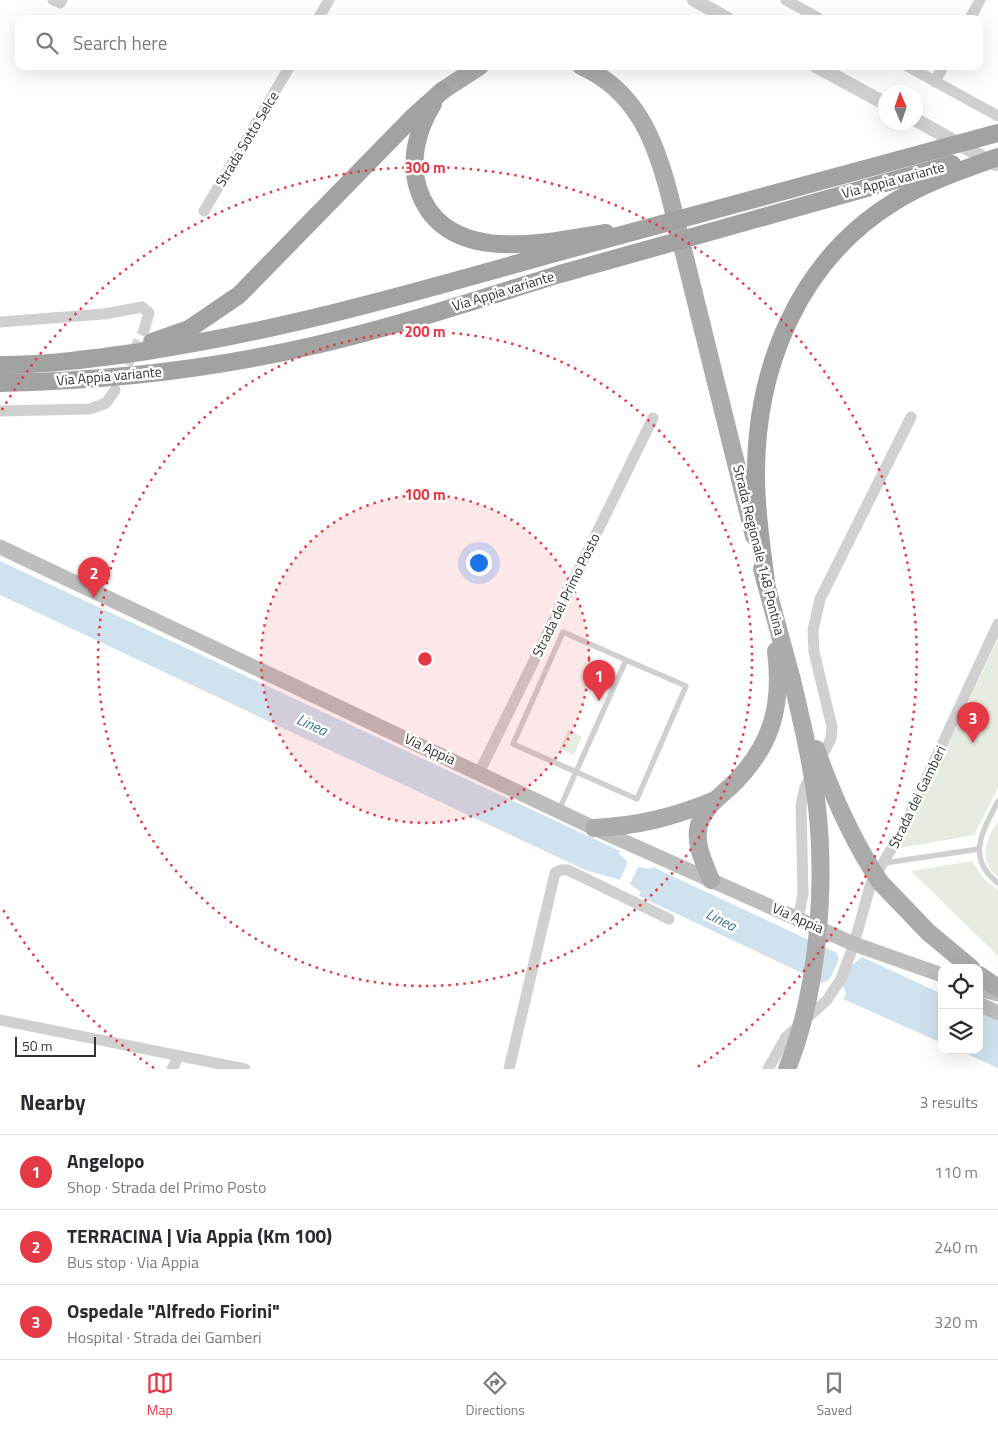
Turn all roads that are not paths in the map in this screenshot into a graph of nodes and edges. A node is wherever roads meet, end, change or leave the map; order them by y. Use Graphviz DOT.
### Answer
graph roads {
  1 [pos="53,0"];
  2 [pos="62,0"];
  3 [pos="329,0"];
  4 [pos="694,0"];
  5 [pos="786,0"];
  6 [pos="980,0"];
  7 [pos="320,15"];
  8 [pos="721,15"];
  9 [pos="813,15"];
  10 [pos="972,15"];
  11 [pos="288,70"];
  12 [pos="474,70"];
  13 [pos="588,70"];
  14 [pos="823,70"];
  15 [pos="914,70"];
  16 [pos="941,70"];
  17 [pos="935,82"];
  18 [pos="442,91"];
  19 [pos="878,100"];
  20 [pos="998,116"];
  21 [pos="923,124"];
  22 [pos="998,133"];
  23 [pos="998,152"];
  24 [pos="998,157"];
  25 [pos="998,165"];
  26 [pos="204,211"];
  27 [pos="552,247"];
  28 [pos="0,322"];
  29 [pos="144,330"];
  30 [pos="0,365"];
  31 [pos="19,365"];
  32 [pos="0,383"];
  33 [pos="116,390"];
  34 [pos="0,411"];
  35 [pos="911,417"];
  36 [pos="652,418"];
  37 [pos="0,547"];
  38 [pos="766,584"];
  39 [pos="998,624"];
  40 [pos="626,660"];
  41 [pos="792,680"];
  42 [pos="479,772"];
  43 [pos="576,772"];
  44 [pos="715,800"];
  45 [pos="998,801"];
  46 [pos="558,811"];
  47 [pos="594,828"];
  48 [pos="979,849"];
  49 [pos="884,863"];
  50 [pos="710,880"];
  51 [pos="998,883"];
  52 [pos="670,919"];
  53 [pos="798,919"];
  54 [pos="856,949"];
  55 [pos="965,964"];
  56 [pos="938,974"];
  57 [pos="983,978"];
  58 [pos="938,984"];
  59 [pos="998,988"];
  60 [pos="983,989"];
  61 [pos="998,994"];
  62 [pos="983,1006"];
  63 [pos="998,1013"];
  64 [pos="0,1020"];
  65 [pos="179,1056"];
  66 [pos="172,1069"];
  67 [pos="245,1069"];
  68 [pos="508,1069"];
  69 [pos="768,1069"];
  70 [pos="787,1069"];
  1 -- 2 [label="street"];
  3 -- 7 [label="street"];
  4 -- 8 [label="street"];
  5 -- 9 [label="street"];
  6 -- 10 [label="street"];
  11 -- 26 [label="street, Strada Sotto Selce"];
  12 -- 18 [label="main road"];
  13 -- 38 [label="main road, Strada Regionale 148 Pontina, bridge"];
  14 -- 19 [label="street"];
  15 -- 17 [label="street"];
  16 -- 17 [label="street"];
  17 -- 20 [label="street"];
  18 -- 27 [label="highway"];
  18 -- 31 [label="highway"];
  21 -- 25 [label="street"];
  22 -- 27 [label="highway, Via Appia variante, bridge"];
  23 -- 32 [label="highway, Via Appia variante, bridge"];
  24 -- 38 [label="highway, bridge"];
  27 -- 31 [label="highway, Via Appia variante"];
  28 -- 29 [label="street"];
  30 -- 31 [label="highway, Via Appia variante"];
  33 -- 34 [label="street"];
  35 -- 53 [label="street"];
  36 -- 42 [label="street, Strada del Primo Posto"];
  37 -- 42 [label="main road, Via Appia"];
  38 -- 41 [label="main road, Strada Regionale 148 Pontina"];
  38 -- 44 [label="main road"];
  39 -- 49 [label="street, Strada dei Gamberi"];
  40 -- 43 [label="lane"];
  40 -- 43 [label="lane"];
  40 -- 43 [label="lane"];
  41 -- 55 [label="main road, bridge"];
  41 -- 70 [label="main road, Strada Regionale 148 Pontina, bridge"];
  42 -- 46 [label="main road, Via Appia"];
  43 -- 46 [label="lane"];
  44 -- 47 [label="main road"];
  44 -- 50 [label="main road"];
  45 -- 48 [label="lane"];
  46 -- 47 [label="main road, Via Appia"];
  47 -- 50 [label="main road, Via Appia"];
  48 -- 49 [label="lane"];
  48 -- 51 [label="lane"];
  49 -- 54 [label="street, Strada dei Gamberi"];
  50 -- 53 [label="main road, Via Appia"];
  52 -- 68 [label="street"];
  53 -- 54 [label="main road, Via Appia"];
  54 -- 56 [label="main road, Via Appia"];
  54 -- 58 [label="main road, Via Appia"];
  54 -- 69 [label="street, Strada dei Gamberi"];
  57 -- 59 [label="main road"];
  60 -- 61 [label="main road"];
  62 -- 63 [label="main road"];
  64 -- 65 [label="street"];
  65 -- 66 [label="street"];
  65 -- 67 [label="street"];
}
